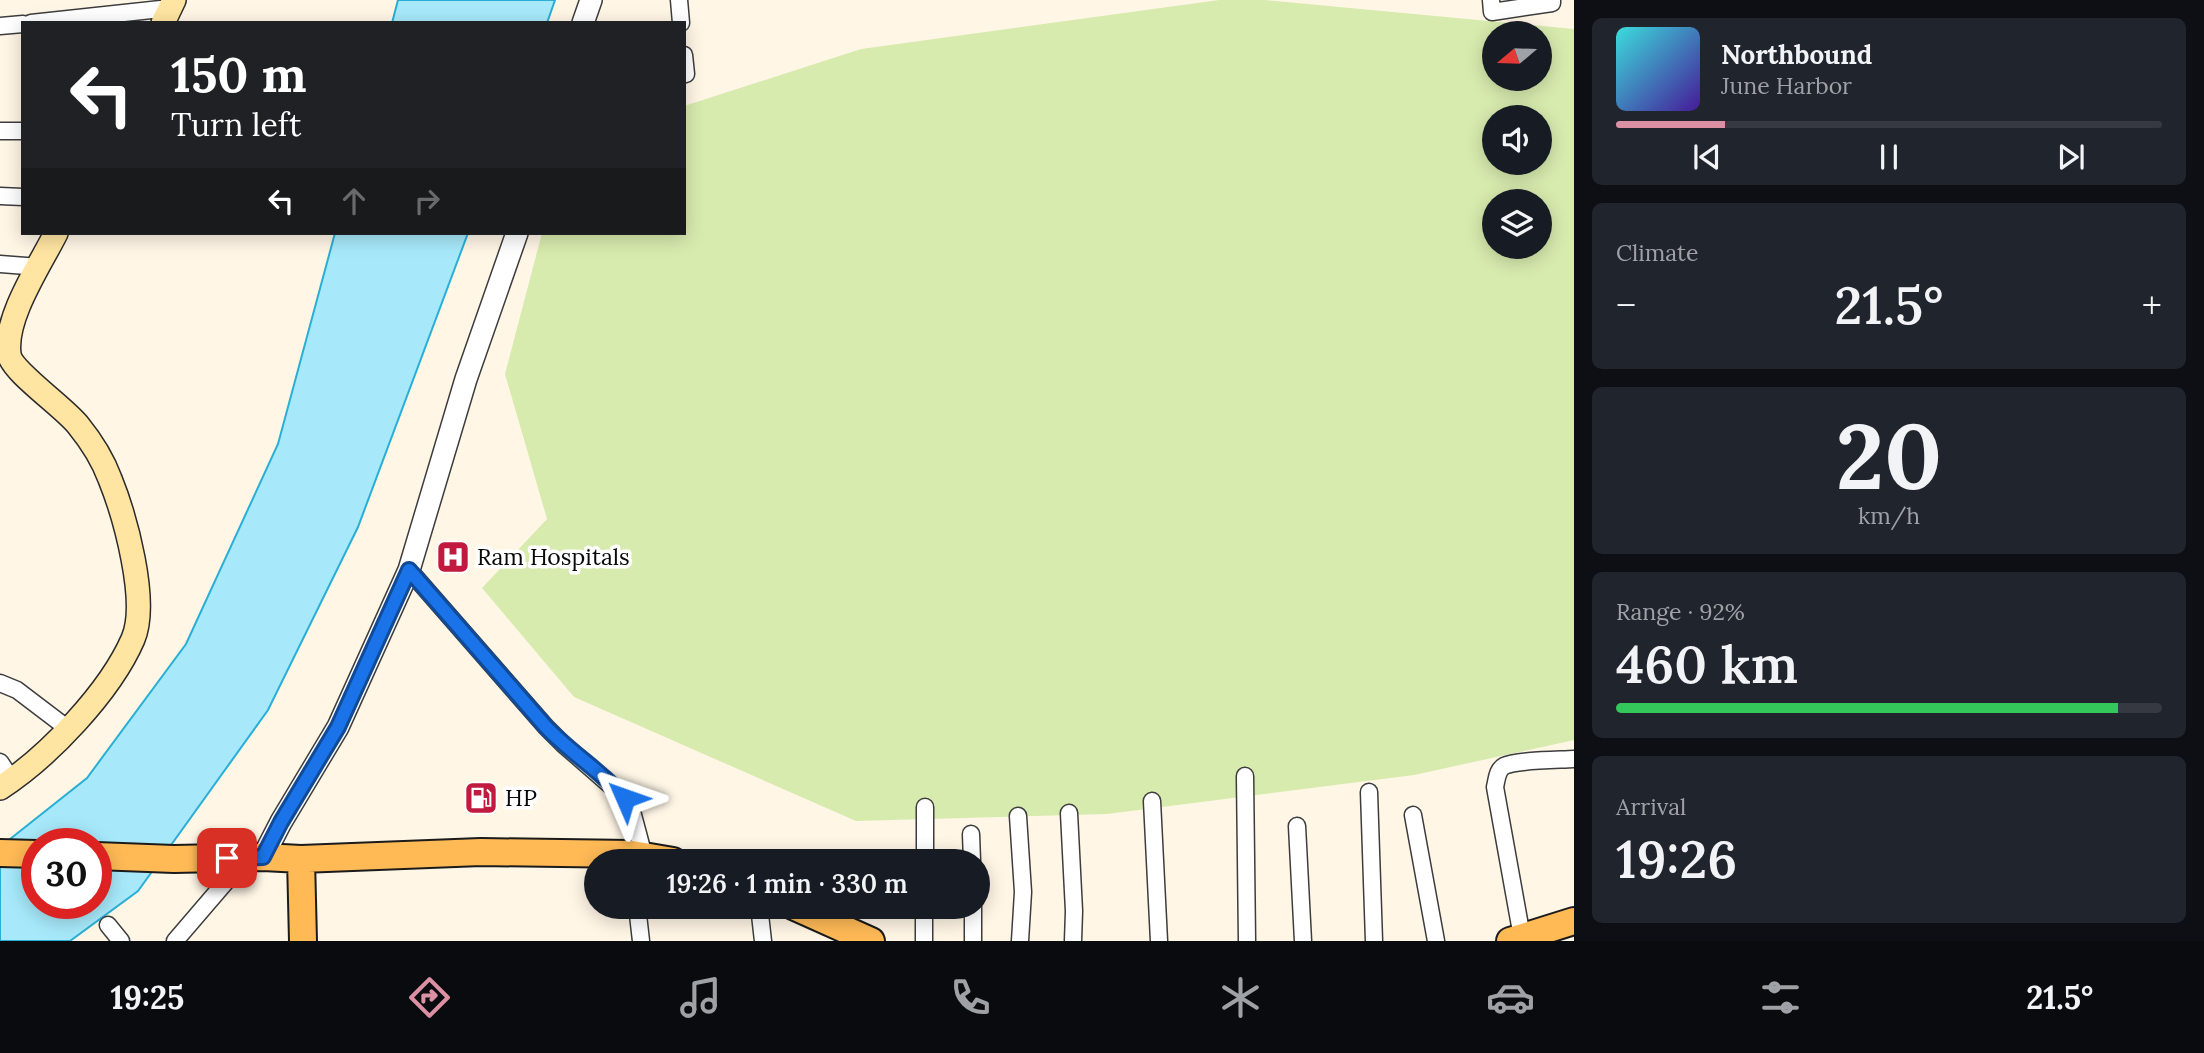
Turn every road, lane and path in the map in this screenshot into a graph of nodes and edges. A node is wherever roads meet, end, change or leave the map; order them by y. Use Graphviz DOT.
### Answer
graph roads {
  1 [pos="679,0"];
  2 [pos="1491,0"];
  3 [pos="1552,0"];
  4 [pos="592,1"];
  5 [pos="169,10"];
  6 [pos="52,21"];
  7 [pos="584,21"];
  8 [pos="681,21"];
  9 [pos="21,24"];
  10 [pos="0,26"];
  11 [pos="0,131"];
  12 [pos="21,131"];
  13 [pos="0,196"];
  14 [pos="21,197"];
  15 [pos="56,235"];
  16 [pos="516,235"];
  17 [pos="0,264"];
  18 [pos="39,267"];
  19 [pos="4,358"];
  20 [pos="409,570"];
  21 [pos="0,683"];
  22 [pos="68,729"];
  23 [pos="1574,759"];
  24 [pos="1245,776"];
  25 [pos="4,777"];
  26 [pos="1369,792"];
  27 [pos="1152,801"];
  28 [pos="925,807"];
  29 [pos="1069,813"];
  30 [pos="1413,815"];
  31 [pos="1018,816"];
  32 [pos="1297,826"];
  33 [pos="971,834"];
  34 [pos="635,849"];
  35 [pos="925,849"];
  36 [pos="972,849"];
  37 [pos="0,853"];
  38 [pos="21,854"];
  39 [pos="584,855"];
  40 [pos="112,857"];
  41 [pos="255,857"];
  42 [pos="301,859"];
  43 [pos="639,919"];
  44 [pos="760,919"];
  45 [pos="822,919"];
  46 [pos="924,919"];
  47 [pos="973,919"];
  48 [pos="1574,921"];
  49 [pos="108,925"];
  50 [pos="1516,939"];
  51 [pos="121,941"];
  52 [pos="175,941"];
  53 [pos="303,941"];
  54 [pos="641,941"];
  55 [pos="763,941"];
  56 [pos="871,941"];
  57 [pos="924,941"];
  58 [pos="973,941"];
  59 [pos="1020,941"];
  60 [pos="1073,941"];
  61 [pos="1159,941"];
  62 [pos="1247,941"];
  63 [pos="1303,941"];
  64 [pos="1374,941"];
  65 [pos="1436,941"];
  1 -- 8 [label="street"];
  2 -- 3 [label="street"];
  4 -- 7 [label="street"];
  5 -- 6 [label="street"];
  9 -- 10 [label="street"];
  11 -- 12 [label="street"];
  13 -- 14 [label="street"];
  15 -- 18 [label="main road"];
  16 -- 20 [label="street"];
  17 -- 18 [label="street"];
  18 -- 19 [label="main road"];
  19 -- 22 [label="main road"];
  20 -- 34 [label="street"];
  20 -- 41 [label="street"];
  21 -- 22 [label="street"];
  22 -- 25 [label="main road"];
  23 -- 50 [label="street"];
  24 -- 62 [label="street"];
  26 -- 64 [label="street"];
  27 -- 61 [label="street"];
  28 -- 35 [label="street"];
  29 -- 60 [label="street"];
  30 -- 65 [label="street"];
  31 -- 59 [label="street"];
  32 -- 63 [label="street"];
  33 -- 36 [label="street"];
  37 -- 38 [label="main road"];
  39 -- 42 [label="main road"];
  40 -- 41 [label="main road"];
  41 -- 42 [label="main road"];
  41 -- 52 [label="street"];
  42 -- 53 [label="main road"];
  43 -- 54 [label="street"];
  44 -- 55 [label="street"];
  45 -- 56 [label="main road"];
  46 -- 57 [label="street"];
  47 -- 58 [label="street"];
  48 -- 50 [label="main road"];
  49 -- 51 [label="street"];
}
